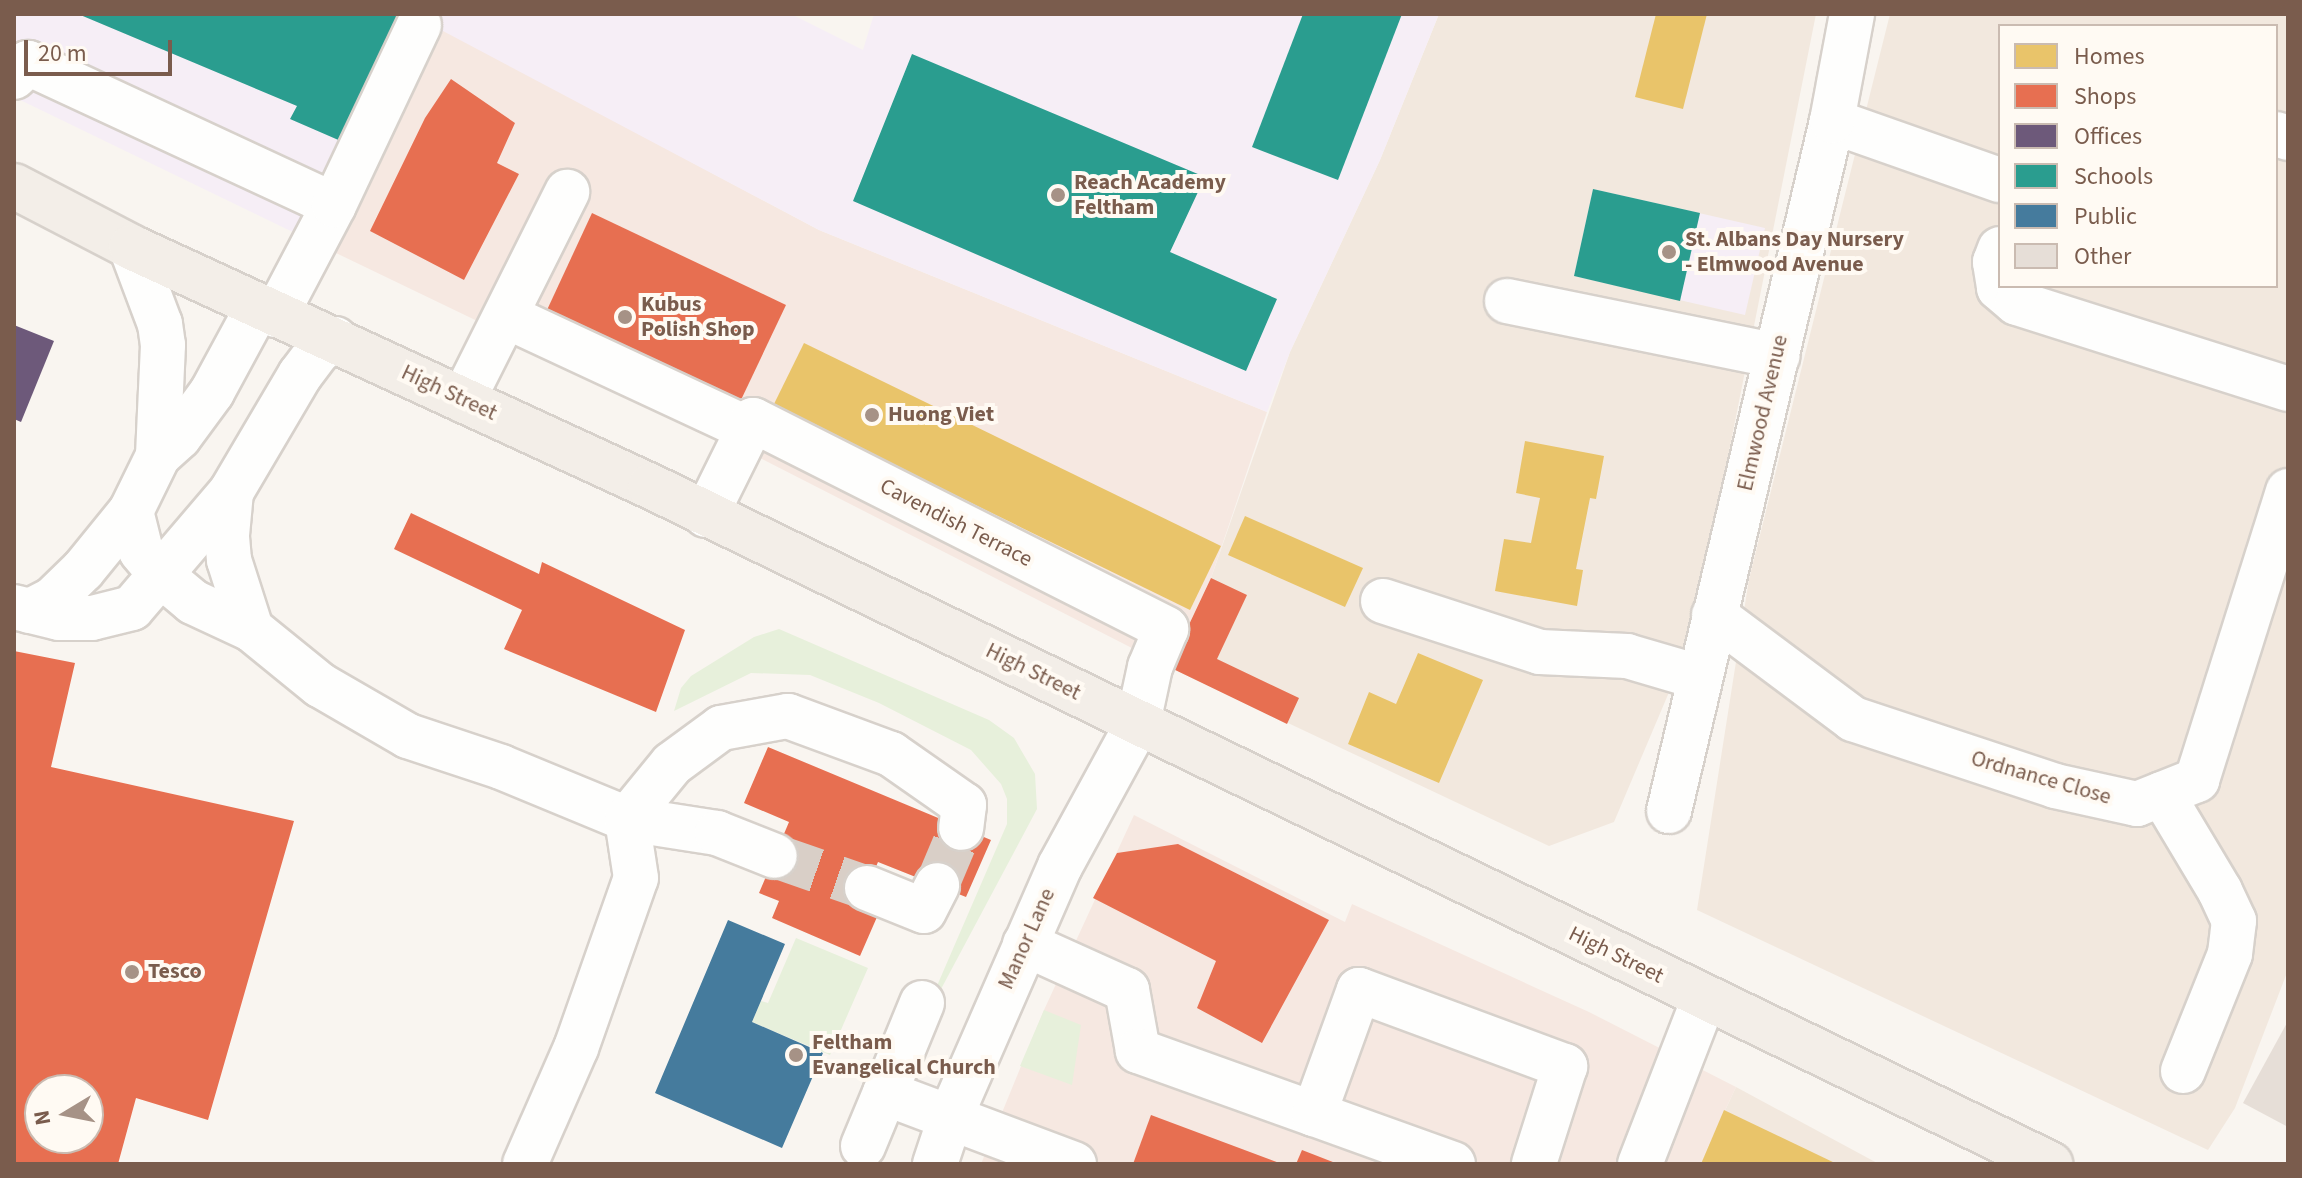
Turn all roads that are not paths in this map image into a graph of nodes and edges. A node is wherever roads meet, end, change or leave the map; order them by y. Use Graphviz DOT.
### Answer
graph roads {
  1 [pos="1852,14"];
  2 [pos="419,25"];
  3 [pos="14,77"];
  4 [pos="1832,121"];
  5 [pos="1998,179"];
  6 [pos="14,186"];
  7 [pos="567,192"];
  8 [pos="334,205"];
  9 [pos="131,247"];
  10 [pos="1998,254"];
  11 [pos="1998,282"];
  12 [pos="1999,288"];
  13 [pos="1507,301"];
  14 [pos="267,311"];
  15 [pos="506,316"];
  16 [pos="335,339"];
  17 [pos="1777,356"];
  18 [pos="2288,389"];
  19 [pos="463,400"];
  20 [pos="748,429"];
  21 [pos="158,456"];
  22 [pos="2288,491"];
  23 [pos="231,492"];
  24 [pos="131,511"];
  25 [pos="706,515"];
  26 [pos="162,576"];
  27 [pos="1383,601"];
  28 [pos="22,609"];
  29 [pos="1714,615"];
  30 [pos="251,629"];
  31 [pos="1699,677"];
  32 [pos="1138,723"];
  33 [pos="2162,794"];
  34 [pos="1669,811"];
  35 [pos="627,819"];
  36 [pos="961,828"];
  37 [pos="775,856"];
  38 [pos="937,885"];
  39 [pos="867,888"];
  40 [pos="1025,944"];
  41 [pos="1704,999"];
  42 [pos="922,1003"];
  43 [pos="2183,1071"];
  44 [pos="885,1093"];
  45 [pos="1314,1114"];
  46 [pos="951,1116"];
  47 [pos="863,1146"];
  48 [pos="525,1164"];
  49 [pos="935,1164"];
  50 [pos="1074,1164"];
  51 [pos="1453,1164"];
  52 [pos="1534,1164"];
  53 [pos="1640,1164"];
  54 [pos="2050,1164"];
  1 -- 4 [label="street, Elmwood Avenue"];
  2 -- 8 [label="street"];
  3 -- 8 [label="street"];
  4 -- 5 [label="street"];
  4 -- 17 [label="street, Elmwood Avenue"];
  6 -- 9 [label="main road, High Street"];
  7 -- 15 [label="street"];
  8 -- 14 [label="street"];
  9 -- 14 [label="main road, High Street"];
  9 -- 21 [label="street"];
  10 -- 11 [label="street"];
  12 -- 18 [label="street"];
  13 -- 17 [label="street"];
  14 -- 16 [label="main road, High Street"];
  14 -- 21 [label="street"];
  15 -- 19 [label="street"];
  15 -- 20 [label="street"];
  16 -- 19 [label="main road, High Street"];
  16 -- 23 [label="street"];
  17 -- 29 [label="street, Elmwood Avenue"];
  19 -- 25 [label="main road, High Street"];
  20 -- 25 [label="street"];
  20 -- 32 [label="street, Cavendish Terrace"];
  21 -- 24 [label="street"];
  22 -- 33 [label="street, Ordnance Close"];
  23 -- 26 [label="street"];
  23 -- 30 [label="street"];
  24 -- 26 [label="street"];
  24 -- 28 [label="street"];
  25 -- 32 [label="main road, High Street"];
  26 -- 28 [label="street"];
  26 -- 30 [label="street"];
  27 -- 31 [label="street"];
  29 -- 31 [label="street, Elmwood Avenue"];
  29 -- 33 [label="street, Ordnance Close"];
  30 -- 35 [label="street"];
  31 -- 34 [label="street, Elmwood Avenue"];
  32 -- 40 [label="street, Manor Lane"];
  32 -- 41 [label="main road, High Street"];
  33 -- 43 [label="street"];
  35 -- 36 [label="street"];
  35 -- 37 [label="street"];
  35 -- 48 [label="street"];
  38 -- 39 [label="street"];
  40 -- 45 [label="street"];
  40 -- 46 [label="street, Manor Lane"];
  41 -- 53 [label="street"];
  41 -- 54 [label="main road, High Street"];
  42 -- 44 [label="street"];
  44 -- 46 [label="street"];
  44 -- 47 [label="street"];
  45 -- 51 [label="street"];
  45 -- 52 [label="street"];
  46 -- 49 [label="street, Manor Lane"];
  46 -- 50 [label="street"];
}
